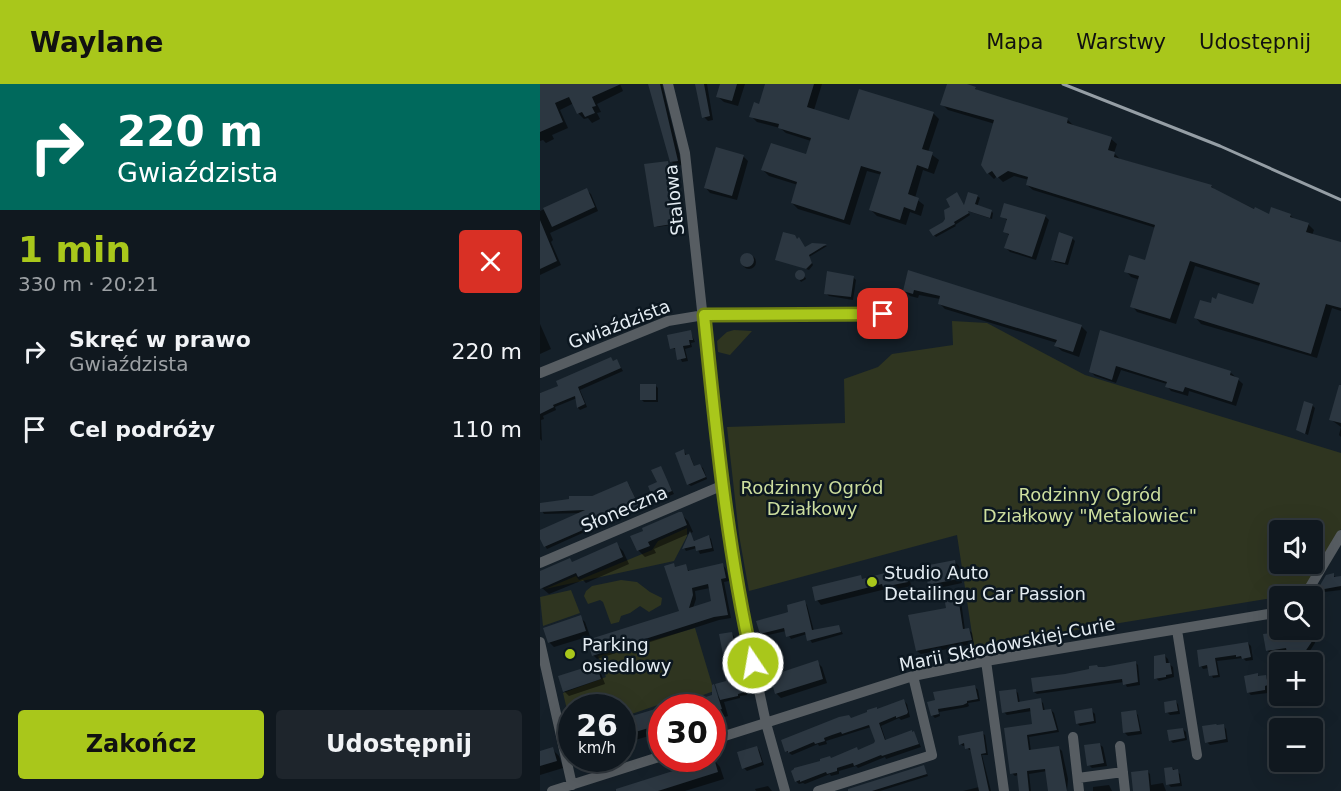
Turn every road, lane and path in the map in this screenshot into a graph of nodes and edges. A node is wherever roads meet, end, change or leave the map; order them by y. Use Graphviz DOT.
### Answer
graph roads {
  1 [pos="668,84"];
  2 [pos="704,315"];
  3 [pos="891,315"];
  4 [pos="540,373"];
  5 [pos="722,486"];
  6 [pos="1341,535"];
  7 [pos="540,563"];
  8 [pos="1311,586"];
  9 [pos="1269,614"];
  10 [pos="1177,630"];
  11 [pos="540,642"];
  12 [pos="986,661"];
  13 [pos="913,676"];
  14 [pos="766,723"];
  15 [pos="726,736"];
  16 [pos="1073,737"];
  17 [pos="1120,746"];
  18 [pos="1197,755"];
  19 [pos="648,761"];
  20 [pos="1123,772"];
  21 [pos="1078,778"];
  22 [pos="572,785"];
  23 [pos="552,791"];
  24 [pos="785,791"];
  25 [pos="818,791"];
  26 [pos="1004,791"];
  27 [pos="1079,791"];
  28 [pos="1125,791"];
  1 -- 2 [label="street, Stalowa"];
  2 -- 3 [label="street, Gwiaździsta"];
  2 -- 4 [label="street, Gwiaździsta"];
  2 -- 5 [label="street, Stalowa"];
  5 -- 7 [label="street, Słoneczna"];
  5 -- 14 [label="street, Stalowa"];
  6 -- 8 [label="street"];
  9 -- 10 [label="street, Marii Skłodowskiej-Curie"];
  10 -- 12 [label="street, Marii Skłodowskiej-Curie"];
  10 -- 18 [label="street"];
  11 -- 22 [label="street"];
  12 -- 13 [label="street, Marii Skłodowskiej-Curie"];
  12 -- 26 [label="street"];
  13 -- 14 [label="street, Marii Skłodowskiej-Curie"];
  13 -- 25 [label="street"];
  14 -- 15 [label="street, Marii Skłodowskiej-Curie"];
  14 -- 24 [label="street, Stalowa"];
  16 -- 21 [label="street"];
  17 -- 20 [label="street"];
  19 -- 22 [label="street"];
  20 -- 21 [label="street"];
  20 -- 28 [label="street"];
  21 -- 27 [label="street"];
  22 -- 23 [label="street"];
}
